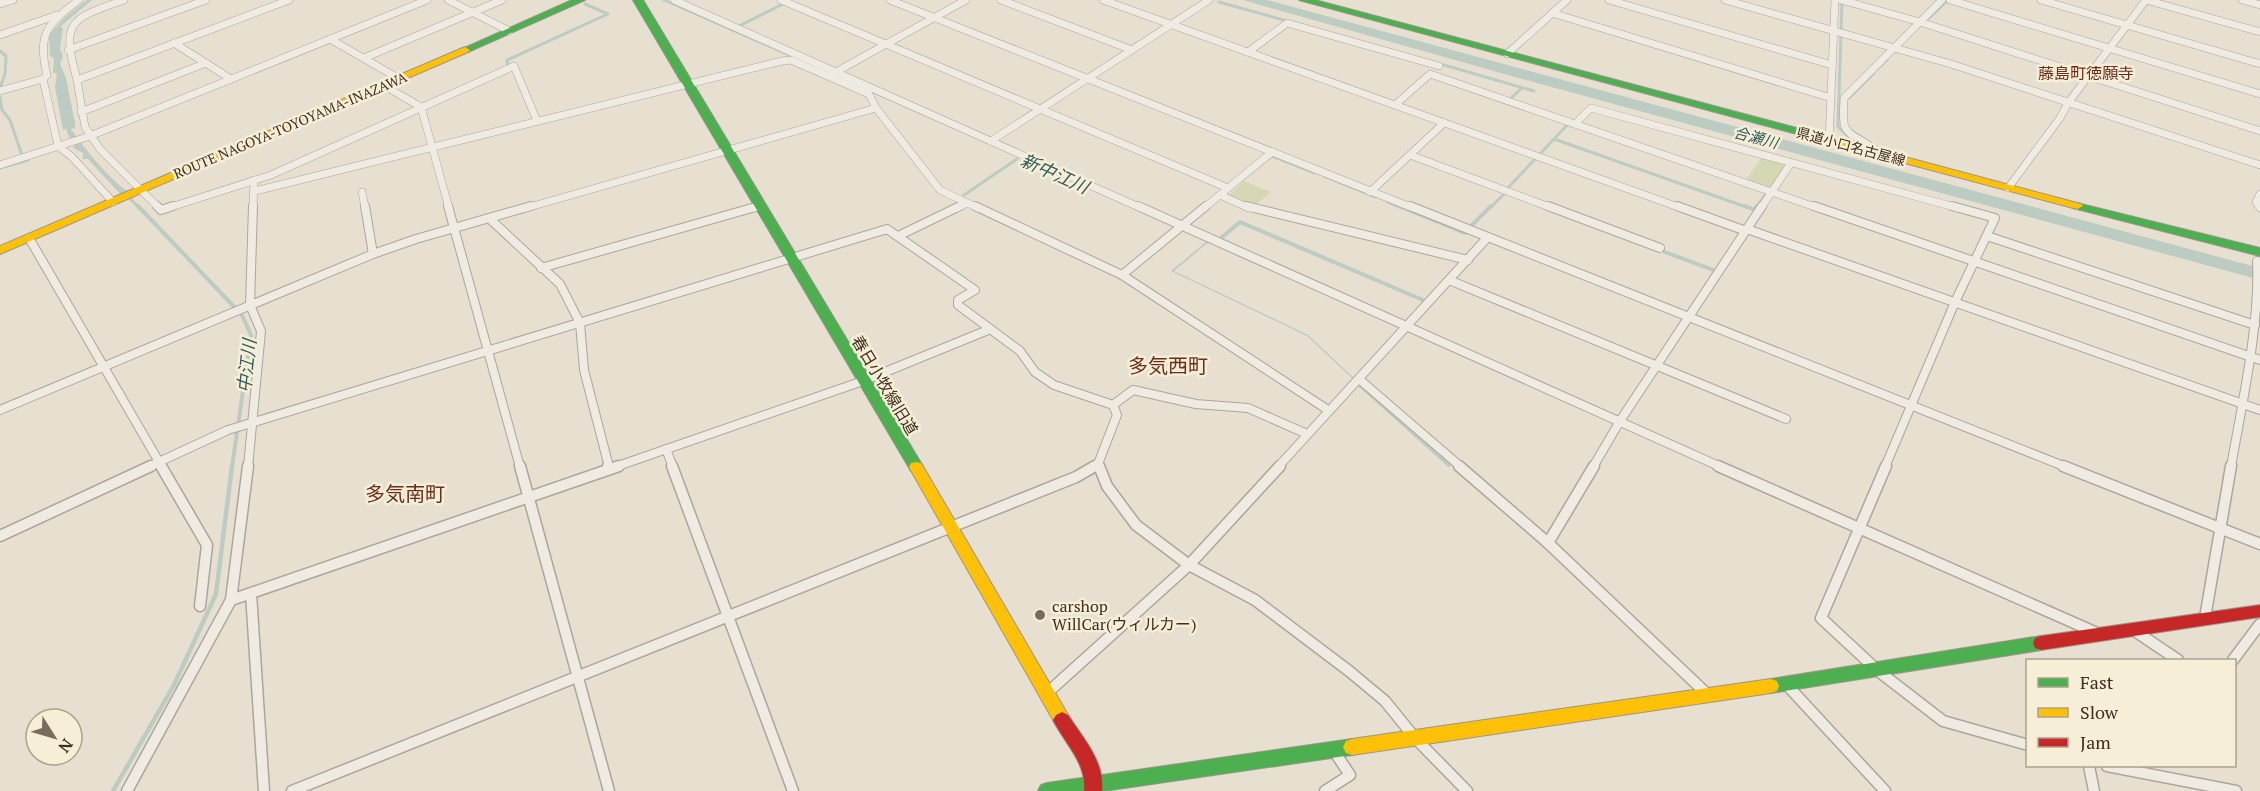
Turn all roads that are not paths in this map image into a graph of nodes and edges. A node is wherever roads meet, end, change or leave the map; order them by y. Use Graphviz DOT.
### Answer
graph roads {
  1 [pos="13,0"];
  2 [pos="79,0"];
  3 [pos="124,0"];
  4 [pos="206,0"];
  5 [pos="289,0"];
  6 [pos="426,0"];
  7 [pos="448,0"];
  8 [pos="502,0"];
  9 [pos="580,0"];
  10 [pos="638,0"];
  11 [pos="674,0"];
  12 [pos="781,0"];
  13 [pos="890,0"];
  14 [pos="966,0"];
  15 [pos="1001,0"];
  16 [pos="1103,0"];
  17 [pos="1209,0"];
  18 [pos="1304,0"];
  19 [pos="1567,0"];
  20 [pos="1609,0"];
  21 [pos="1725,0"];
  22 [pos="1834,0"];
  23 [pos="1942,0"];
  24 [pos="1950,0"];
  25 [pos="2041,0"];
  26 [pos="2146,0"];
  27 [pos="2242,0"];
  28 [pos="1842,1"];
  29 [pos="0,4"];
  30 [pos="94,5"];
  31 [pos="2260,5"];
  32 [pos="86,12"];
  33 [pos="473,12"];
  34 [pos="62,13"];
  35 [pos="1552,13"];
  36 [pos="934,18"];
  37 [pos="1920,22"];
  38 [pos="1171,24"];
  39 [pos="2127,25"];
  40 [pos="509,31"];
  41 [pos="1838,32"];
  42 [pos="2260,32"];
  43 [pos="0,35"];
  44 [pos="330,39"];
  45 [pos="174,43"];
  46 [pos="886,44"];
  47 [pos="1894,48"];
  48 [pos="2110,49"];
  49 [pos="68,50"];
  50 [pos="1132,50"];
  51 [pos="1248,52"];
  52 [pos="1507,54"];
  53 [pos="364,58"];
  54 [pos="206,63"];
  55 [pos="2260,64"];
  56 [pos="1832,65"];
  57 [pos="832,74"];
  58 [pos="1430,74"];
  59 [pos="2089,76"];
  60 [pos="398,78"];
  61 [pos="1088,78"];
  62 [pos="43,79"];
  63 [pos="231,79"];
  64 [pos="77,80"];
  65 [pos="688,84"];
  66 [pos="383,85"];
  67 [pos="0,91"];
  68 [pos="2260,94"];
  69 [pos="1831,98"];
  70 [pos="2068,103"];
  71 [pos="1395,105"];
  72 [pos="421,107"];
  73 [pos="876,108"];
  74 [pos="1040,109"];
  75 [pos="81,112"];
  76 [pos="537,121"];
  77 [pos="1444,123"];
  78 [pos="1575,124"];
  79 [pos="2260,130"];
  80 [pos="91,135"];
  81 [pos="991,141"];
  82 [pos="1829,141"];
  83 [pos="61,145"];
  84 [pos="433,147"];
  85 [pos="728,150"];
  86 [pos="1272,152"];
  87 [pos="1874,152"];
  88 [pos="1410,155"];
  89 [pos="1791,163"];
  90 [pos="0,165"];
  91 [pos="2260,165"];
  92 [pos="254,180"];
  93 [pos="1228,188"];
  94 [pos="2008,188"];
  95 [pos="141,190"];
  96 [pos="255,191"];
  97 [pos="362,192"];
  98 [pos="1370,192"];
  99 [pos="1772,192"];
  100 [pos="2260,194"];
  101 [pos="1220,195"];
  102 [pos="114,201"];
  103 [pos="967,203"];
  104 [pos="760,206"];
  105 [pos="2260,208"];
  106 [pos="490,219"];
  107 [pos="456,226"];
  108 [pos="1180,227"];
  109 [pos="1746,230"];
  110 [pos="898,236"];
  111 [pos="1986,236"];
  112 [pos="29,238"];
  113 [pos="1487,238"];
  114 [pos="1660,248"];
  115 [pos="0,250"];
  116 [pos="373,254"];
  117 [pos="792,259"];
  118 [pos="2259,259"];
  119 [pos="1468,260"];
  120 [pos="1974,260"];
  121 [pos="541,268"];
  122 [pos="1122,275"];
  123 [pos="1449,280"];
  124 [pos="2259,284"];
  125 [pos="1955,302"];
  126 [pos="250,305"];
  127 [pos="1688,317"];
  128 [pos="580,323"];
  129 [pos="2255,325"];
  130 [pos="1406,328"];
  131 [pos="988,330"];
  132 [pos="488,351"];
  133 [pos="2250,356"];
  134 [pos="2260,360"];
  135 [pos="105,366"];
  136 [pos="1656,366"];
  137 [pos="1359,379"];
  138 [pos="863,381"];
  139 [pos="2242,404"];
  140 [pos="1113,405"];
  141 [pos="1913,406"];
  142 [pos="0,410"];
  143 [pos="1328,410"];
  144 [pos="2260,410"];
  145 [pos="1786,419"];
  146 [pos="1620,421"];
  147 [pos="252,423"];
  148 [pos="1307,434"];
  149 [pos="666,449"];
  150 [pos="159,463"];
  151 [pos="1098,464"];
  152 [pos="609,468"];
  153 [pos="529,495"];
  154 [pos="952,527"];
  155 [pos="1860,528"];
  156 [pos="2220,528"];
  157 [pos="0,536"];
  158 [pos="1548,543"];
  159 [pos="2260,544"];
  160 [pos="1189,565"];
  161 [pos="251,594"];
  162 [pos="231,600"];
  163 [pos="200,606"];
  164 [pos="730,617"];
  165 [pos="2258,617"];
  166 [pos="2205,618"];
  167 [pos="2132,629"];
  168 [pos="2098,634"];
  169 [pos="2173,659"];
  170 [pos="2234,659"];
  171 [pos="1877,670"];
  172 [pos="577,678"];
  173 [pos="1786,684"];
  174 [pos="1046,694"];
  175 [pos="1707,694"];
  176 [pos="1415,738"];
  177 [pos="2026,744"];
  178 [pos="1334,751"];
  179 [pos="2089,767"];
  180 [pos="2117,767"];
  181 [pos="1094,787"];
  182 [pos="127,791"];
  183 [pos="264,791"];
  184 [pos="292,791"];
  185 [pos="609,791"];
  186 [pos="793,791"];
  187 [pos="1047,791"];
  188 [pos="1325,791"];
  189 [pos="1467,791"];
  190 [pos="1885,791"];
  191 [pos="2094,791"];
  192 [pos="2236,791"];
  1 -- 29 [label="street"];
  2 -- 34 [label="street"];
  3 -- 32 [label="street"];
  4 -- 49 [label="street"];
  5 -- 45 [label="street"];
  6 -- 44 [label="street"];
  7 -- 33 [label="street"];
  8 -- 33 [label="street"];
  9 -- 40 [label="street, ROUTE NAGOYA-TOYOYAMA-INAZAWA"];
  10 -- 65 [label="street, 春日小牧線旧道"];
  11 -- 57 [label="street"];
  12 -- 46 [label="street"];
  13 -- 36 [label="street"];
  14 -- 36 [label="street"];
  15 -- 50 [label="street"];
  16 -- 38 [label="street"];
  17 -- 38 [label="street"];
  18 -- 52 [label="street, 県道小口名古屋線"];
  19 -- 35 [label="street"];
  20 -- 56 [label="street"];
  21 -- 41 [label="street"];
  22 -- 41 [label="street"];
  23 -- 37 [label="street"];
  24 -- 48 [label="street"];
  25 -- 39 [label="street"];
  26 -- 39 [label="street"];
  26 -- 42 [label="street"];
  27 -- 31 [label="street"];
  28 -- 37 [label="street"];
  30 -- 32 [label="street"];
  32 -- 34 [label="street"];
  32 -- 49 [label="street"];
  33 -- 40 [label="street"];
  33 -- 53 [label="street"];
  34 -- 43 [label="street"];
  34 -- 62 [label="street"];
  35 -- 52 [label="street"];
  35 -- 69 [label="street"];
  36 -- 46 [label="street"];
  36 -- 61 [label="street"];
  37 -- 47 [label="street"];
  37 -- 59 [label="street"];
  38 -- 50 [label="street"];
  38 -- 51 [label="street"];
  39 -- 48 [label="street"];
  39 -- 55 [label="street"];
  40 -- 60 [label="street, ROUTE NAGOYA-TOYOYAMA-INAZAWA"];
  41 -- 47 [label="street"];
  41 -- 56 [label="street"];
  44 -- 53 [label="street"];
  44 -- 63 [label="street"];
  45 -- 54 [label="street"];
  45 -- 64 [label="street"];
  46 -- 57 [label="street"];
  46 -- 74 [label="street"];
  47 -- 70 [label="street"];
  47 -- 87 [label="street"];
  48 -- 59 [label="street"];
  48 -- 68 [label="street"];
  49 -- 64 [label="street"];
  50 -- 61 [label="street"];
  51 -- 58 [label="street"];
  51 -- 71 [label="street"];
  52 -- 82 [label="street, 県道小口名古屋線"];
  53 -- 60 [label="street"];
  54 -- 63 [label="street"];
  54 -- 75 [label="street"];
  56 -- 69 [label="street"];
  57 -- 65 [label="street"];
  57 -- 73 [label="street"];
  57 -- 81 [label="street"];
  58 -- 71 [label="street"];
  58 -- 78 [label="street"];
  59 -- 70 [label="street"];
  59 -- 79 [label="street"];
  60 -- 66 [label="street, ROUTE NAGOYA-TOYOYAMA-INAZAWA"];
  61 -- 74 [label="street"];
  61 -- 86 [label="street"];
  62 -- 67 [label="street"];
  62 -- 83 [label="street"];
  63 -- 80 [label="street"];
  64 -- 75 [label="street"];
  65 -- 76 [label="street"];
  65 -- 85 [label="street, 春日小牧線旧道"];
  66 -- 72 [label="street"];
  66 -- 95 [label="street, ROUTE NAGOYA-TOYOYAMA-INAZAWA"];
  69 -- 82 [label="street"];
  70 -- 91 [label="street"];
  70 -- 94 [label="street"];
  71 -- 77 [label="street"];
  72 -- 76 [label="street"];
  72 -- 84 [label="street"];
  72 -- 92 [label="street"];
  73 -- 85 [label="street"];
  73 -- 103 [label="street"];
  74 -- 81 [label="street"];
  74 -- 93 [label="street"];
  75 -- 80 [label="street"];
  76 -- 84 [label="street"];
  77 -- 88 [label="street"];
  77 -- 109 [label="street"];
  78 -- 89 [label="street"];
  78 -- 99 [label="street"];
  80 -- 83 [label="street"];
  80 -- 95 [label="street"];
  81 -- 108 [label="street"];
  82 -- 87 [label="street, 県道小口名古屋線"];
  83 -- 90 [label="street"];
  83 -- 102 [label="street"];
  84 -- 96 [label="street"];
  84 -- 107 [label="street"];
  85 -- 104 [label="street, 春日小牧線旧道"];
  85 -- 107 [label="street"];
  86 -- 93 [label="street"];
  86 -- 98 [label="street"];
  87 -- 94 [label="street, 県道小口名古屋線"];
  88 -- 98 [label="street"];
  88 -- 114 [label="street"];
  89 -- 99 [label="street"];
  89 -- 111 [label="street"];
  92 -- 95 [label="street"];
  92 -- 96 [label="street"];
  93 -- 101 [label="street"];
  94 -- 118 [label="street, 県道小口名古屋線"];
  95 -- 102 [label="street, ROUTE NAGOYA-TOYOYAMA-INAZAWA"];
  96 -- 126 [label="street"];
  97 -- 116 [label="street"];
  98 -- 113 [label="street"];
  99 -- 109 [label="street"];
  99 -- 120 [label="street"];
  100 -- 105 [label="street"];
  101 -- 108 [label="street"];
  101 -- 119 [label="street"];
  102 -- 112 [label="street, ROUTE NAGOYA-TOYOYAMA-INAZAWA"];
  103 -- 110 [label="street"];
  103 -- 122 [label="street"];
  104 -- 117 [label="street, 春日小牧線旧道"];
  104 -- 121 [label="street"];
  106 -- 121 [label="street"];
  107 -- 116 [label="street"];
  107 -- 132 [label="street"];
  108 -- 122 [label="street"];
  108 -- 130 [label="street"];
  109 -- 125 [label="street"];
  109 -- 127 [label="street"];
  110 -- 117 [label="street"];
  110 -- 131 [label="street"];
  111 -- 120 [label="street"];
  111 -- 129 [label="street"];
  112 -- 115 [label="street, ROUTE NAGOYA-TOYOYAMA-INAZAWA"];
  112 -- 135 [label="street"];
  113 -- 119 [label="street"];
  113 -- 127 [label="street"];
  116 -- 126 [label="street"];
  117 -- 128 [label="street"];
  117 -- 138 [label="street, 春日小牧線旧道"];
  118 -- 124 [label="street"];
  119 -- 123 [label="street"];
  120 -- 125 [label="street"];
  120 -- 133 [label="street"];
  121 -- 128 [label="street"];
  122 -- 143 [label="street"];
  123 -- 130 [label="street"];
  123 -- 136 [label="street"];
  124 -- 129 [label="street"];
  125 -- 139 [label="street"];
  125 -- 141 [label="street"];
  126 -- 135 [label="street"];
  126 -- 147 [label="street"];
  127 -- 136 [label="street"];
  127 -- 141 [label="street"];
  128 -- 132 [label="street"];
  128 -- 152 [label="street"];
  129 -- 133 [label="street"];
  130 -- 137 [label="street"];
  130 -- 146 [label="street"];
  131 -- 138 [label="street"];
  131 -- 140 [label="street"];
  132 -- 147 [label="street"];
  132 -- 153 [label="street"];
  133 -- 134 [label="street"];
  133 -- 139 [label="street"];
  135 -- 142 [label="street"];
  135 -- 150 [label="street"];
  136 -- 145 [label="street"];
  136 -- 146 [label="street"];
  137 -- 143 [label="street"];
  137 -- 158 [label="street"];
  138 -- 149 [label="street"];
  138 -- 154 [label="street, 春日小牧線旧道"];
  139 -- 144 [label="street"];
  139 -- 156 [label="street"];
  140 -- 148 [label="street"];
  140 -- 151 [label="street"];
  141 -- 155 [label="street"];
  141 -- 156 [label="street"];
  143 -- 148 [label="street"];
  146 -- 155 [label="street"];
  146 -- 158 [label="street"];
  147 -- 150 [label="street"];
  147 -- 162 [label="street"];
  148 -- 160 [label="street"];
  149 -- 152 [label="street"];
  149 -- 164 [label="street"];
  150 -- 157 [label="street"];
  150 -- 163 [label="street"];
  151 -- 154 [label="street"];
  151 -- 160 [label="street"];
  152 -- 153 [label="street"];
  153 -- 161 [label="street"];
  153 -- 172 [label="street"];
  154 -- 164 [label="street"];
  154 -- 174 [label="street, 春日小牧線旧道"];
  155 -- 168 [label="street"];
  155 -- 171 [label="street"];
  156 -- 159 [label="street"];
  156 -- 166 [label="street"];
  158 -- 175 [label="street"];
  160 -- 174 [label="street"];
  160 -- 176 [label="street"];
  161 -- 162 [label="street"];
  161 -- 183 [label="street"];
  162 -- 182 [label="street"];
  164 -- 172 [label="street"];
  164 -- 186 [label="street"];
  165 -- 166 [label="street"];
  165 -- 170 [label="street"];
  166 -- 167 [label="street"];
  167 -- 168 [label="street"];
  167 -- 169 [label="street"];
  168 -- 171 [label="street"];
  171 -- 173 [label="street"];
  171 -- 177 [label="street"];
  172 -- 184 [label="street"];
  172 -- 185 [label="street"];
  173 -- 175 [label="street"];
  173 -- 190 [label="street"];
  174 -- 181 [label="street, 春日小牧線旧道"];
  175 -- 176 [label="street"];
  176 -- 178 [label="street"];
  176 -- 189 [label="street"];
  178 -- 181 [label="street"];
  178 -- 188 [label="street"];
  179 -- 191 [label="street"];
  180 -- 192 [label="street"];
  181 -- 187 [label="street"];
}
